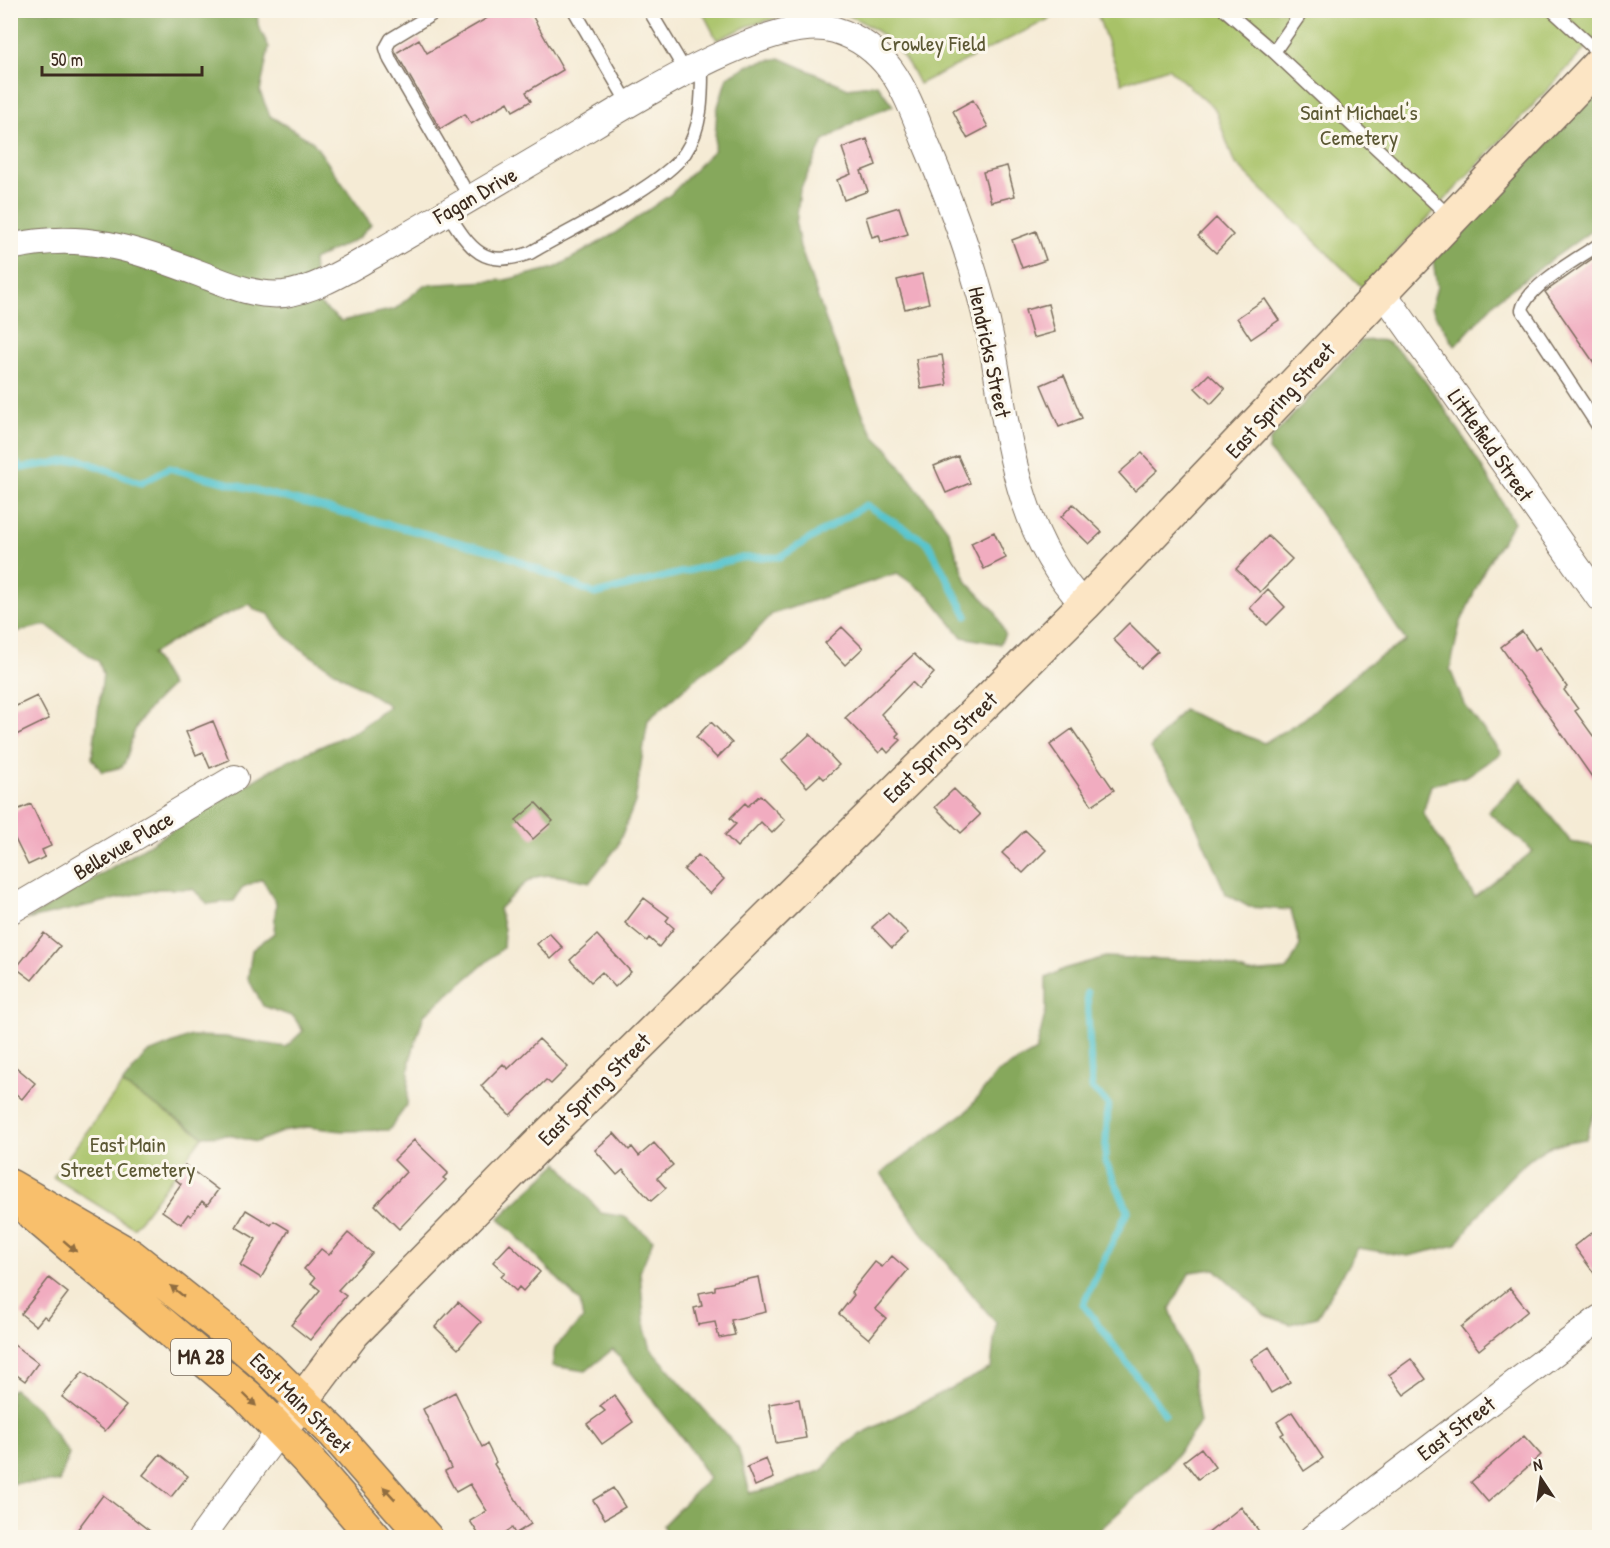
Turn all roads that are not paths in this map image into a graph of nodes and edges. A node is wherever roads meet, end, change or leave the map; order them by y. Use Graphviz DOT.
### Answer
graph roads {
  1 [pos="439,10"];
  2 [pos="574,10"];
  3 [pos="649,10"];
  4 [pos="1225,10"];
  5 [pos="1303,10"];
  6 [pos="1552,10"];
  7 [pos="1274,52"];
  8 [pos="1599,54"];
  9 [pos="1599,63"];
  10 [pos="694,68"];
  11 [pos="905,92"];
  12 [pos="628,105"];
  13 [pos="470,198"];
  14 [pos="447,212"];
  15 [pos="1451,218"];
  16 [pos="1599,244"];
  17 [pos="10,247"];
  18 [pos="1383,291"];
  19 [pos="1599,429"];
  20 [pos="1599,599"];
  21 [pos="1084,605"];
  22 [pos="235,778"];
  23 [pos="10,911"];
  24 [pos="10,1186"];
  25 [pos="10,1193"];
  26 [pos="1599,1318"];
  27 [pos="302,1400"];
  28 [pos="280,1430"];
  29 [pos="201,1538"];
  30 [pos="375,1538"];
  31 [pos="426,1538"];
  32 [pos="1312,1538"];
  1 -- 13 [label="lane"];
  2 -- 12 [label="lane"];
  3 -- 10 [label="lane"];
  4 -- 7 [label="lane"];
  5 -- 7 [label="lane"];
  6 -- 8 [label="lane"];
  7 -- 15 [label="lane"];
  9 -- 15 [label="main road, East Spring Street"];
  10 -- 11 [label="street, Fagan Drive"];
  10 -- 12 [label="street, Fagan Drive"];
  10 -- 14 [label="lane"];
  11 -- 21 [label="street, Hendricks Street"];
  12 -- 13 [label="street, Fagan Drive"];
  13 -- 14 [label="street, Fagan Drive"];
  14 -- 17 [label="street, Fagan Drive"];
  15 -- 18 [label="main road, East Spring Street"];
  16 -- 19 [label="lane"];
  18 -- 20 [label="street, Littlefield Street"];
  18 -- 21 [label="main road, East Spring Street"];
  21 -- 27 [label="main road, East Spring Street"];
  22 -- 23 [label="street, Bellevue Place"];
  27 -- 24 [label="main road, East Main Street / MA 28, one-way"];
  25 -- 28 [label="main road, East Main Street / MA 28, one-way"];
  26 -- 32 [label="street, East Street"];
  27 -- 28 [label="main road, East Spring Street"];
  31 -- 27 [label="main road, East Main Street / MA 28, one-way"];
  28 -- 29 [label="street"];
  28 -- 30 [label="main road, East Main Street / MA 28"];
}
